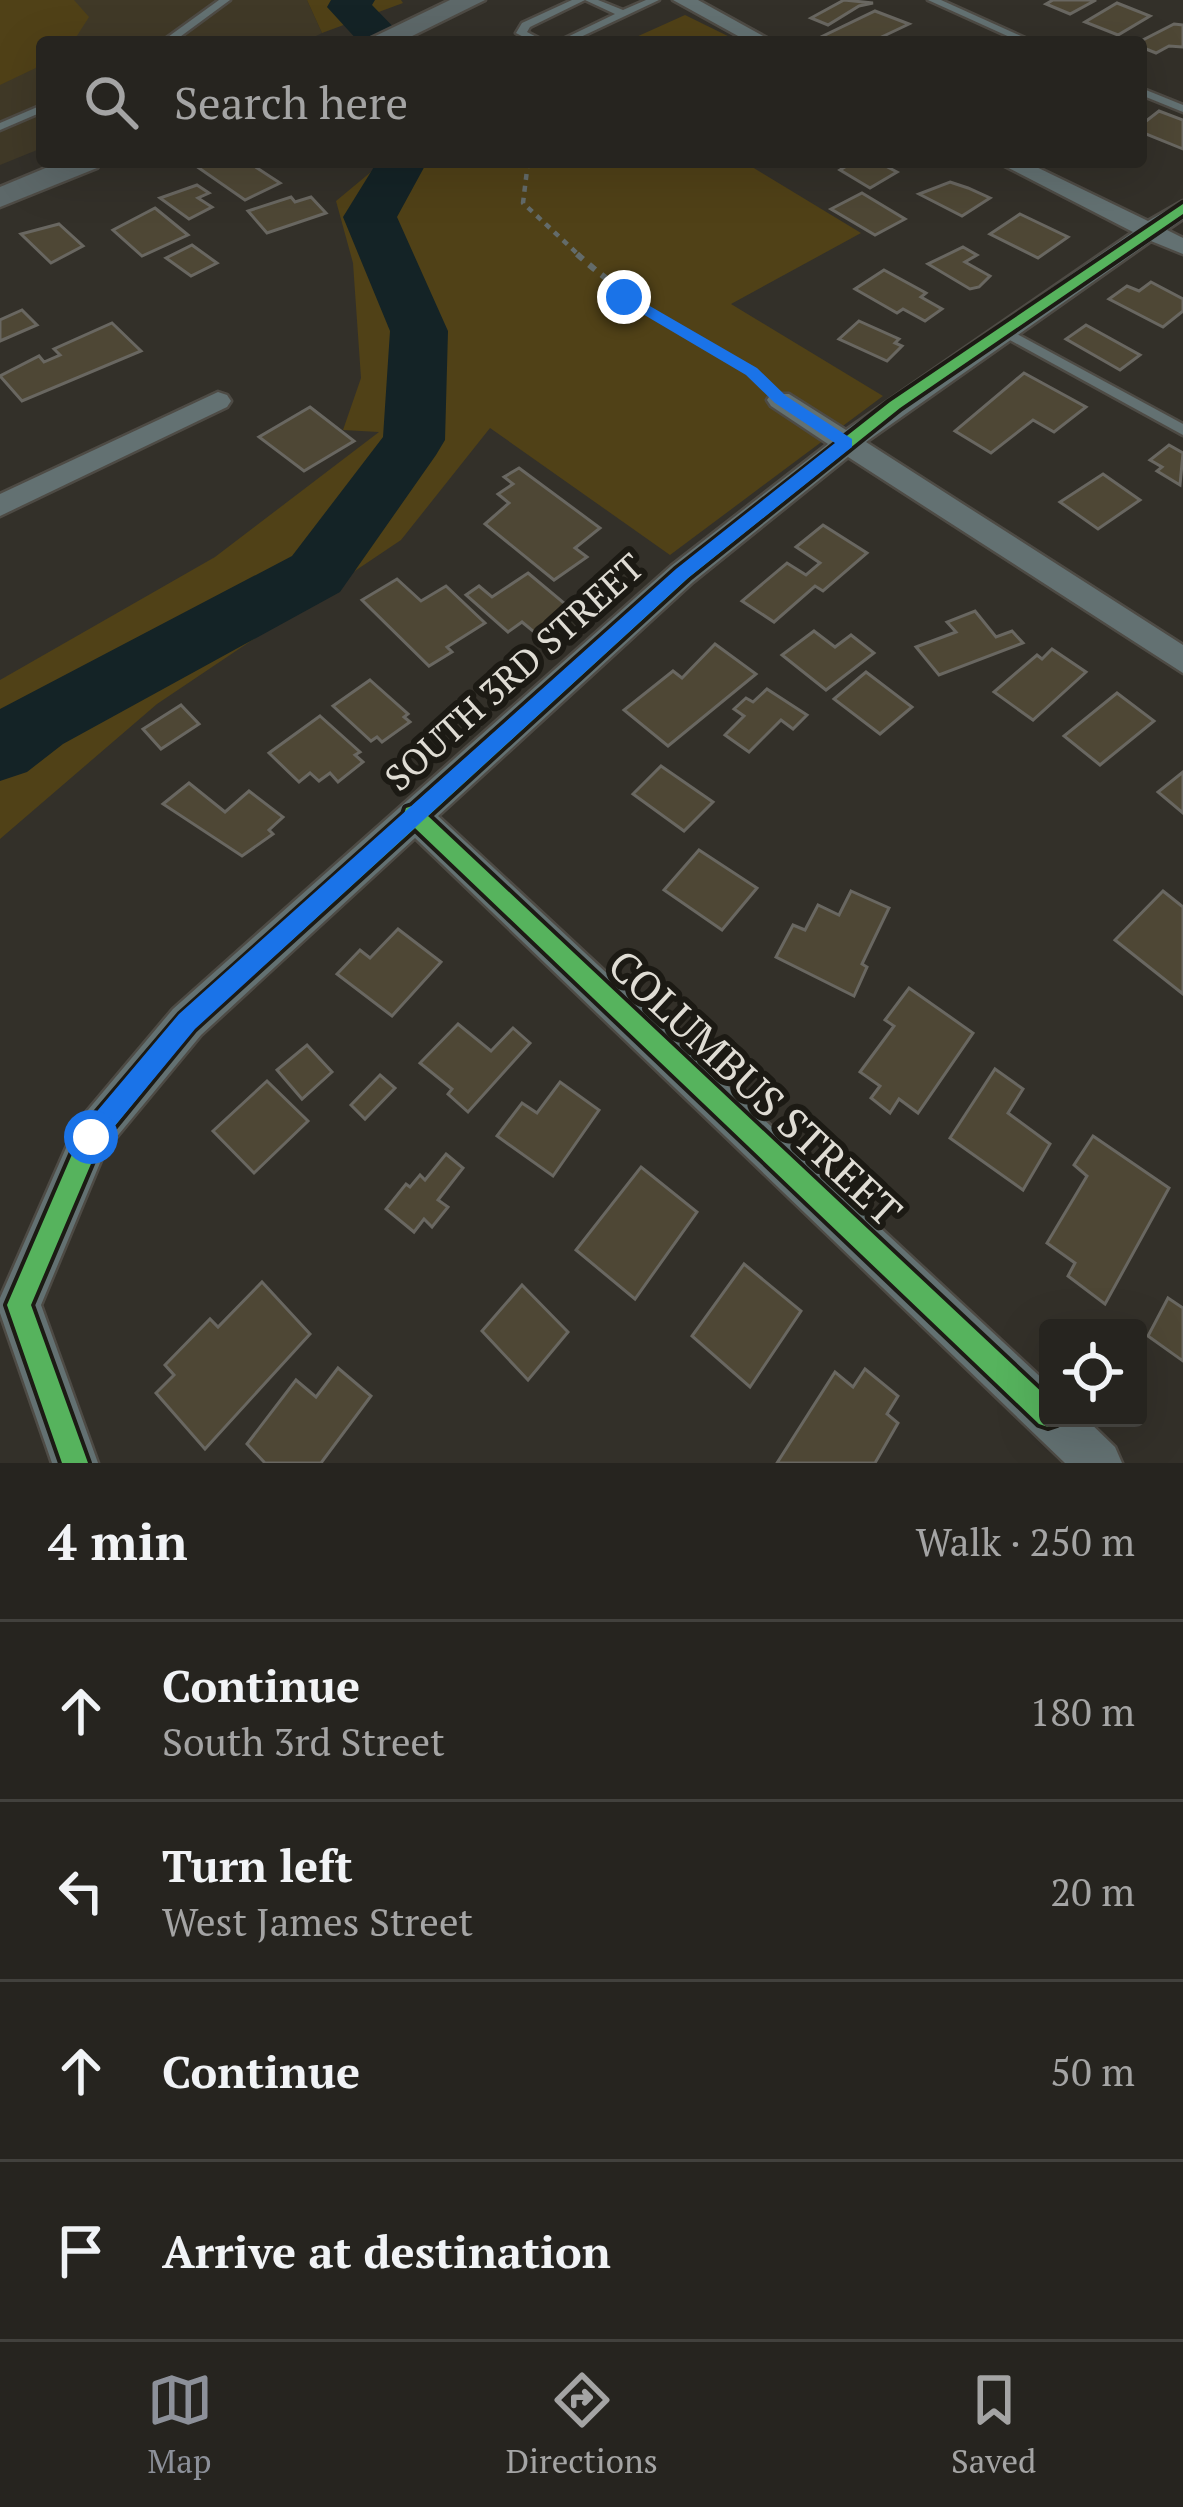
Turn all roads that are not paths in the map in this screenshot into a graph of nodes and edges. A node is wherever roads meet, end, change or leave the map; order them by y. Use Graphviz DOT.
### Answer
graph roads {
  1 [pos="225,0"];
  2 [pos="472,0"];
  3 [pos="580,0"];
  4 [pos="590,0"];
  5 [pos="654,0"];
  6 [pos="687,0"];
  7 [pos="933,0"];
  8 [pos="624,14"];
  9 [pos="174,36"];
  10 [pos="392,36"];
  11 [pos="528,36"];
  12 [pos="575,36"];
  13 [pos="753,36"];
  14 [pos="1015,36"];
  15 [pos="1147,94"];
  16 [pos="1183,109"];
  17 [pos="36,112"];
  18 [pos="0,127"];
  19 [pos="72,168"];
  20 [pos="1020,168"];
  21 [pos="0,198"];
  22 [pos="1183,208"];
  23 [pos="1150,231"];
  24 [pos="1183,247"];
  25 [pos="1004,331"];
  26 [pos="780,400"];
  27 [pos="218,401"];
  28 [pos="1183,430"];
  29 [pos="846,443"];
  30 [pos="2,503"];
  31 [pos="1183,661"];
  32 [pos="413,814"];
  33 [pos="1039,1407"];
  34 [pos="1061,1427"];
  35 [pos="75,1463"];
  36 [pos="1099,1463"];
  1 -- 9 [label="lane"];
  2 -- 10 [label="main road"];
  3 -- 11 [label="lane"];
  4 -- 8 [label="lane"];
  5 -- 8 [label="lane"];
  6 -- 13 [label="street"];
  7 -- 14 [label="lane"];
  8 -- 12 [label="lane"];
  15 -- 16 [label="lane"];
  17 -- 18 [label="lane"];
  19 -- 21 [label="main road"];
  20 -- 23 [label="street"];
  22 -- 23 [label="street, SOUTH 3RD STREET"];
  23 -- 24 [label="street"];
  23 -- 25 [label="street, SOUTH 3RD STREET"];
  25 -- 28 [label="lane"];
  25 -- 29 [label="street, SOUTH 3RD STREET"];
  26 -- 29 [label="street"];
  27 -- 30 [label="street"];
  29 -- 31 [label="street"];
  29 -- 32 [label="street, SOUTH 3RD STREET"];
  32 -- 33 [label="street, COLUMBUS STREET"];
  32 -- 35 [label="street, SOUTH 3RD STREET"];
  34 -- 36 [label="street, COLUMBUS STREET"];
}
